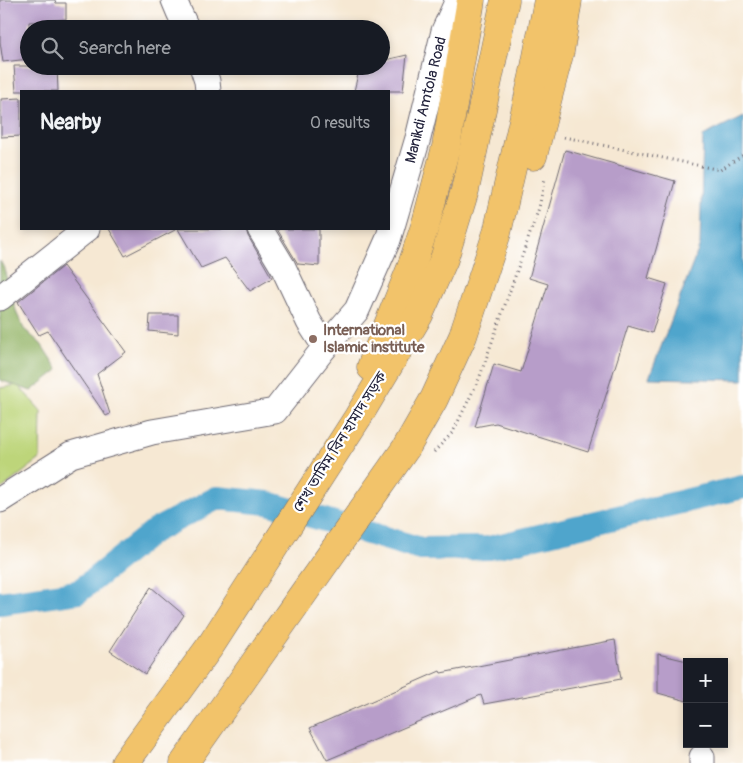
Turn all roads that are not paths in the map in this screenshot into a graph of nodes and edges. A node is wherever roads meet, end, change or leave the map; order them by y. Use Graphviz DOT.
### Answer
graph roads {
  1 [pos="174,0"];
  2 [pos="458,0"];
  3 [pos="471,0"];
  4 [pos="505,0"];
  5 [pos="548,0"];
  6 [pos="568,0"];
  7 [pos="182,20"];
  8 [pos="205,75"];
  9 [pos="208,90"];
  10 [pos="86,230"];
  11 [pos="261,230"];
  12 [pos="0,298"];
  13 [pos="325,347"];
  14 [pos="358,417"];
  15 [pos="406,448"];
  16 [pos="0,500"];
  17 [pos="125,763"];
  18 [pos="184,763"];
  1 -- 7 [label="street"];
  2 -- 13 [label="street, Manikdi Amtola Road"];
  3 -- 14 [label="main road"];
  4 -- 14 [label="main road, শেখ তামিম বিন হামাদ সড়ক"];
  5 -- 15 [label="main road"];
  6 -- 15 [label="main road"];
  8 -- 9 [label="street"];
  10 -- 12 [label="street"];
  11 -- 13 [label="street"];
  13 -- 16 [label="street, Manikdi Amtola Road"];
  14 -- 17 [label="main road, শেখ তামিম বিন হামাদ সড়ক"];
  15 -- 18 [label="main road"];
}
